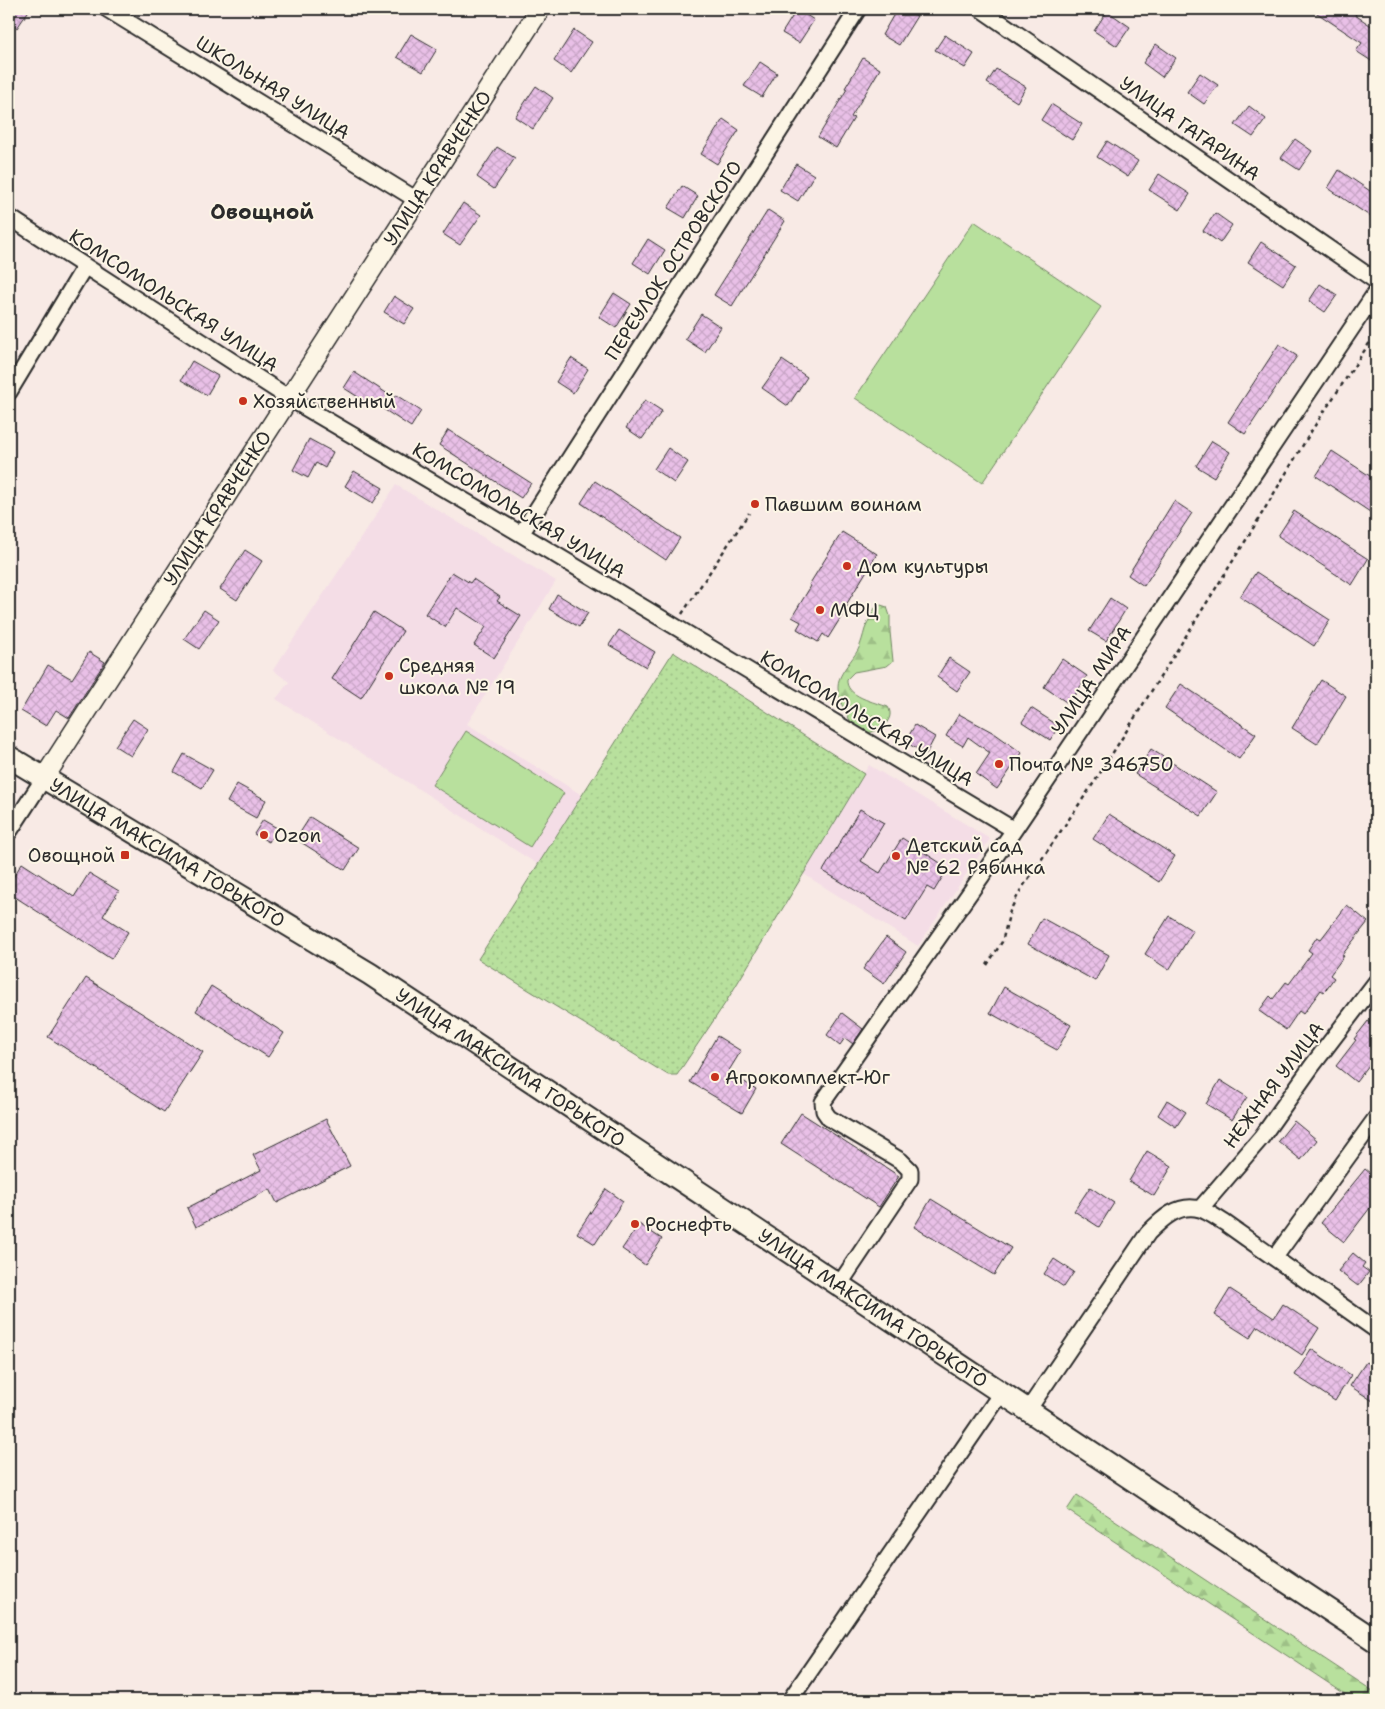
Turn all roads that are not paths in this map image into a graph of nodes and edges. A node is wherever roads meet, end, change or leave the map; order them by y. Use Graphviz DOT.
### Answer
graph roads {
  1 [pos="107,9"];
  2 [pos="540,9"];
  3 [pos="858,9"];
  4 [pos="981,9"];
  5 [pos="417,200"];
  6 [pos="9,217"];
  7 [pos="85,266"];
  8 [pos="1376,281"];
  9 [pos="1376,292"];
  10 [pos="9,392"];
  11 [pos="289,398"];
  12 [pos="521,534"];
  13 [pos="9,758"];
  14 [pos="44,778"];
  15 [pos="1014,830"];
  16 [pos="9,832"];
  17 [pos="1376,982"];
  18 [pos="1376,1118"];
  19 [pos="1200,1209"];
  20 [pos="1275,1257"];
  21 [pos="839,1285"];
  22 [pos="1376,1329"];
  23 [pos="1002,1392"];
  24 [pos="1028,1410"];
  25 [pos="1376,1641"];
  26 [pos="790,1700"];
  1 -- 5 [label="street, ШКОЛЬНАЯ УЛИЦА"];
  2 -- 5 [label="street, УЛИЦА КРАВЧЕНКО"];
  3 -- 12 [label="street, ПЕРЕУЛОК ОСТРОВСКОГО"];
  4 -- 8 [label="street, УЛИЦА ГАГАРИНА"];
  5 -- 11 [label="street, УЛИЦА КРАВЧЕНКО"];
  6 -- 7 [label="street, КОМСОМОЛЬСКАЯ УЛИЦА"];
  7 -- 10 [label="street"];
  7 -- 11 [label="street, КОМСОМОЛЬСКАЯ УЛИЦА"];
  9 -- 15 [label="street, УЛИЦА МИРА"];
  11 -- 12 [label="street, КОМСОМОЛЬСКАЯ УЛИЦА"];
  11 -- 14 [label="street, УЛИЦА КРАВЧЕНКО"];
  12 -- 15 [label="street, КОМСОМОЛЬСКАЯ УЛИЦА"];
  13 -- 14 [label="main road, УЛИЦА МАКСИМА ГОРЬКОГО"];
  14 -- 16 [label="street, УЛИЦА КРАВЧЕНКО"];
  14 -- 21 [label="main road, УЛИЦА МАКСИМА ГОРЬКОГО"];
  15 -- 21 [label="street, УЛИЦА МИРА"];
  17 -- 19 [label="street, НЕЖНАЯ УЛИЦА"];
  18 -- 20 [label="street"];
  19 -- 20 [label="street"];
  19 -- 24 [label="street"];
  20 -- 22 [label="street"];
  21 -- 23 [label="main road, УЛИЦА МАКСИМА ГОРЬКОГО"];
  23 -- 24 [label="main road, УЛИЦА МАКСИМА ГОРЬКОГО"];
  23 -- 26 [label="street"];
  24 -- 25 [label="main road, УЛИЦА МАКСИМА ГОРЬКОГО"];
}
